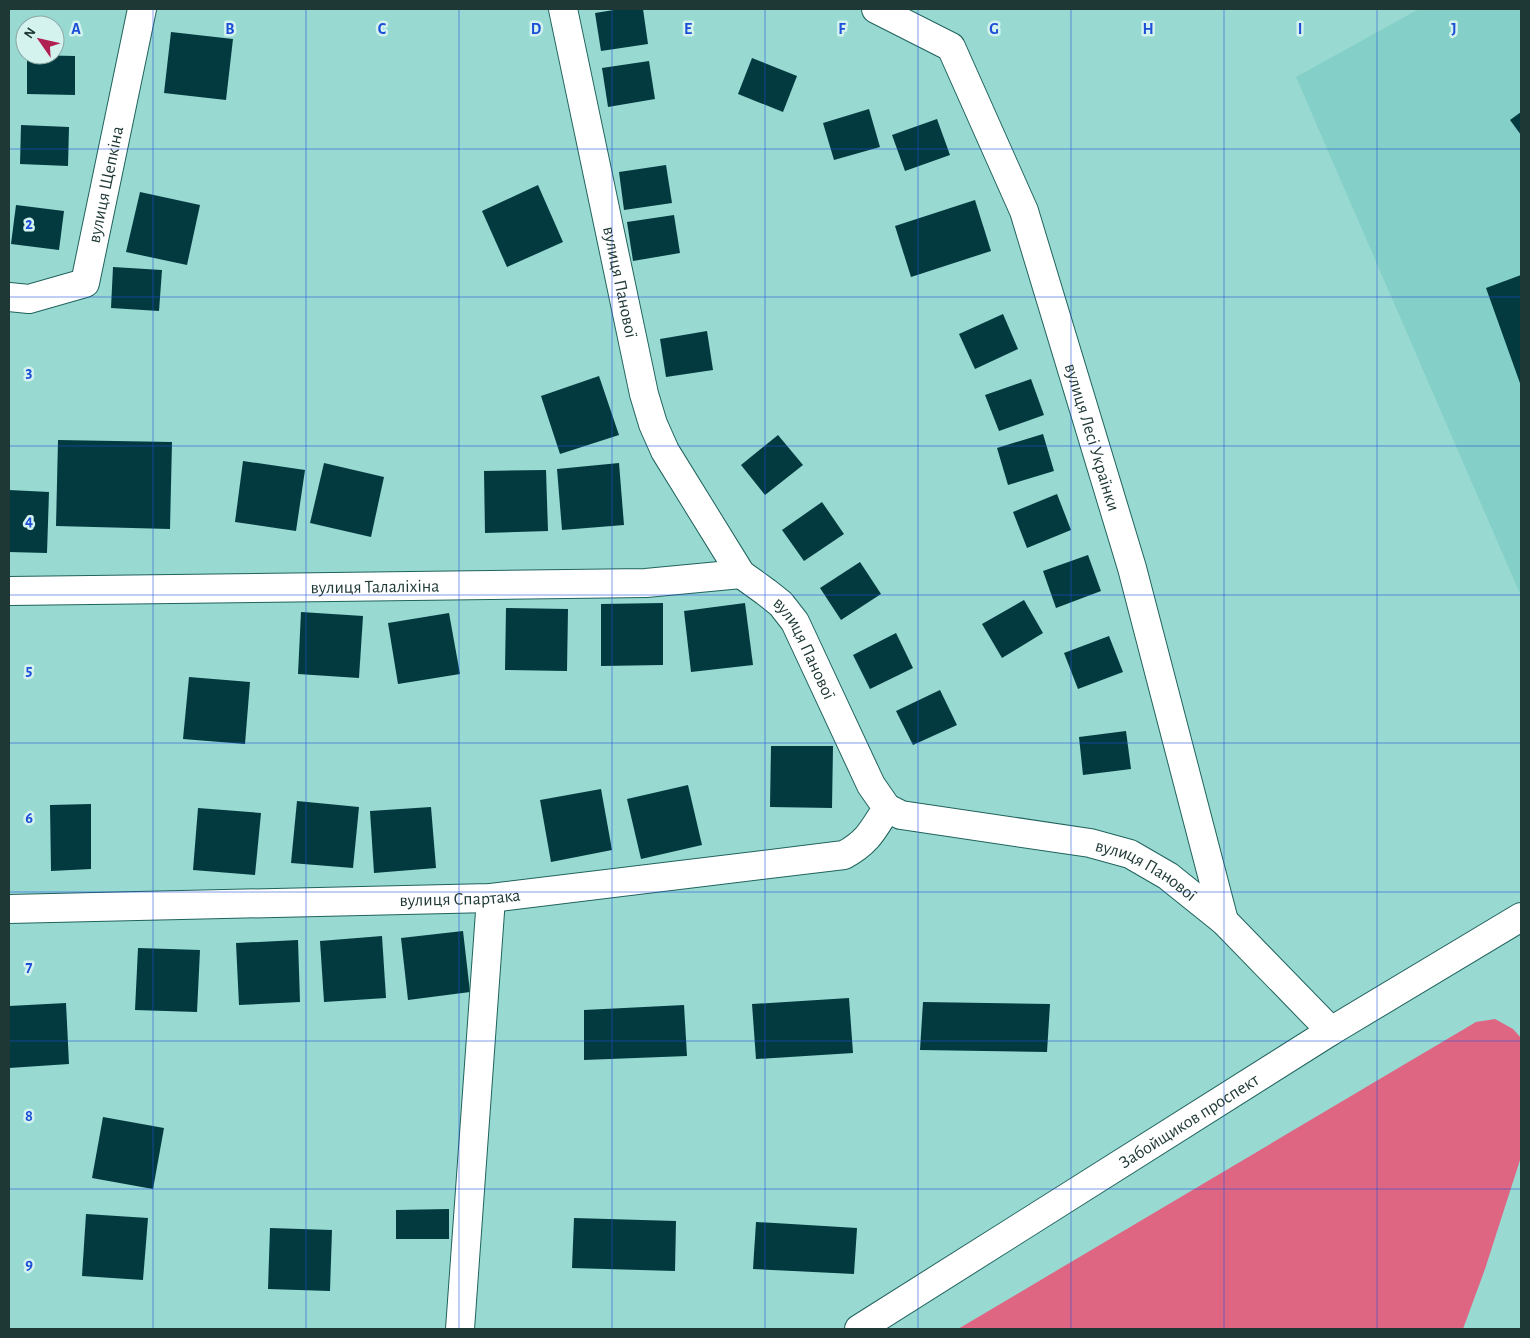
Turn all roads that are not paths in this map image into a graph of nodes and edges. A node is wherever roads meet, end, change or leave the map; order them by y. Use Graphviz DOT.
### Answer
graph roads {
  1 [pos="142,9"];
  2 [pos="564,9"];
  3 [pos="876,9"];
  4 [pos="9,297"];
  5 [pos="741,574"];
  6 [pos="9,591"];
  7 [pos="887,808"];
  8 [pos="491,898"];
  9 [pos="9,909"];
  10 [pos="1521,917"];
  11 [pos="1224,921"];
  12 [pos="1331,1031"];
  13 [pos="460,1329"];
  14 [pos="859,1329"];
  1 -- 4 [label="street, вулиця Щепкіна"];
  2 -- 5 [label="street, вулиця Панової"];
  3 -- 11 [label="street, вулиця Лесі Українки"];
  5 -- 6 [label="street, вулиця Талаліхіна"];
  5 -- 7 [label="street, вулиця Панової"];
  7 -- 8 [label="street, вулиця Спартака"];
  7 -- 11 [label="street, вулиця Панової"];
  8 -- 9 [label="street, вулиця Спартака"];
  8 -- 13 [label="street"];
  10 -- 12 [label="street, Забойщиков проспект"];
  11 -- 12 [label="street, вулиця Панової"];
  12 -- 14 [label="street, Забойщиков проспект"];
}
